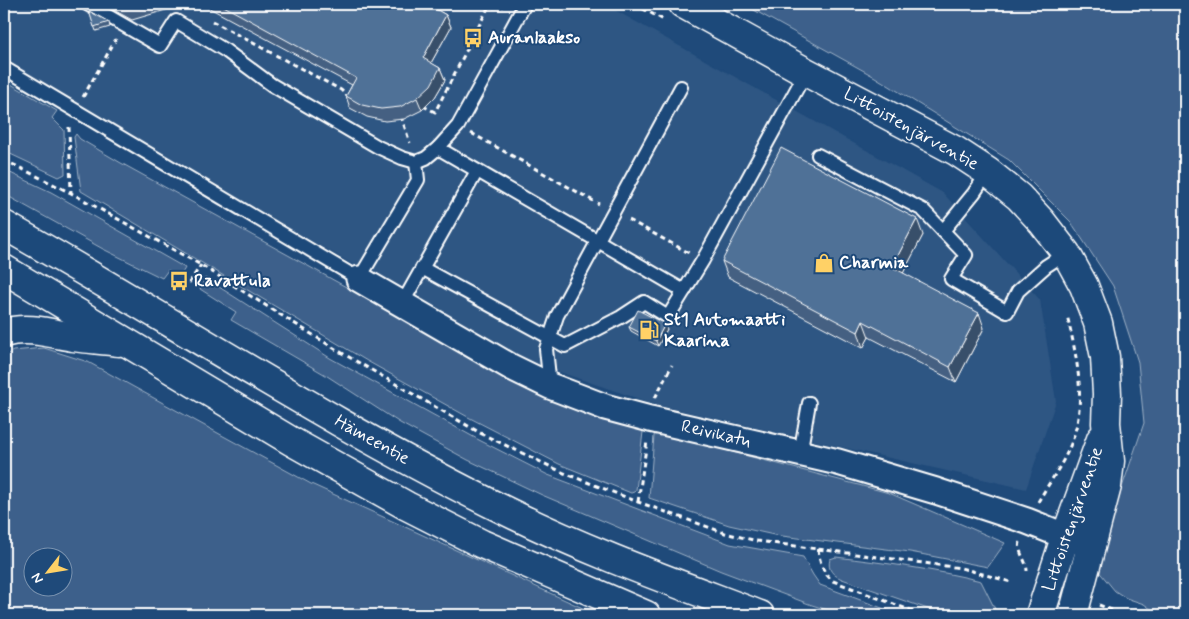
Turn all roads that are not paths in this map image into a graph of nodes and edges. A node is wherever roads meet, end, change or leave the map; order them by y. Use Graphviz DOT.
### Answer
graph roads {
  1 [pos="88,4"];
  2 [pos="525,4"];
  3 [pos="675,13"];
  4 [pos="4,68"];
  5 [pos="806,72"];
  6 [pos="681,87"];
  7 [pos="438,148"];
  8 [pos="818,155"];
  9 [pos="416,162"];
  10 [pos="477,171"];
  11 [pos="988,172"];
  12 [pos="4,225"];
  13 [pos="942,231"];
  14 [pos="598,241"];
  15 [pos="1066,253"];
  16 [pos="422,268"];
  17 [pos="4,269"];
  18 [pos="359,278"];
  19 [pos="684,291"];
  20 [pos="402,304"];
  21 [pos="4,333"];
  22 [pos="550,337"];
  23 [pos="126,342"];
  24 [pos="550,386"];
  25 [pos="809,403"];
  26 [pos="1106,423"];
  27 [pos="800,454"];
  28 [pos="1066,536"];
  29 [pos="1091,546"];
  30 [pos="1084,609"];
  31 [pos="646,615"];
  32 [pos="760,615"];
  33 [pos="1040,615"];
  1 -- 9 [label="lane"];
  2 -- 7 [label="lane"];
  3 -- 5 [label="main road, Littoistenjärventie"];
  4 -- 18 [label="lane"];
  5 -- 11 [label="main road, Littoistenjärventie"];
  5 -- 19 [label="lane"];
  6 -- 14 [label="lane"];
  7 -- 9 [label="lane"];
  7 -- 10 [label="lane"];
  8 -- 13 [label="lane"];
  9 -- 18 [label="lane"];
  10 -- 14 [label="lane"];
  10 -- 16 [label="lane"];
  11 -- 13 [label="lane"];
  11 -- 15 [label="main road, Littoistenjärventie"];
  12 -- 32 [label="main road, Hämeentie"];
  13 -- 15 [label="lane"];
  14 -- 19 [label="lane"];
  14 -- 22 [label="lane"];
  15 -- 26 [label="main road, Littoistenjärventie"];
  16 -- 20 [label="lane"];
  16 -- 22 [label="lane"];
  17 -- 23 [label="main road"];
  18 -- 20 [label="street, Reivikatu"];
  19 -- 22 [label="lane"];
  20 -- 24 [label="street, Reivikatu"];
  21 -- 23 [label="main road"];
  22 -- 24 [label="lane"];
  23 -- 31 [label="main road"];
  24 -- 27 [label="street, Reivikatu"];
  25 -- 27 [label="lane"];
  26 -- 28 [label="main road, Littoistenjärventie"];
  26 -- 29 [label="main road, Littoistenjärventie"];
  27 -- 28 [label="street, Reivikatu"];
  28 -- 29 [label="street, Reivikatu"];
  28 -- 33 [label="main road, Littoistenjärventie"];
  29 -- 30 [label="main road, Littoistenjärventie"];
}
